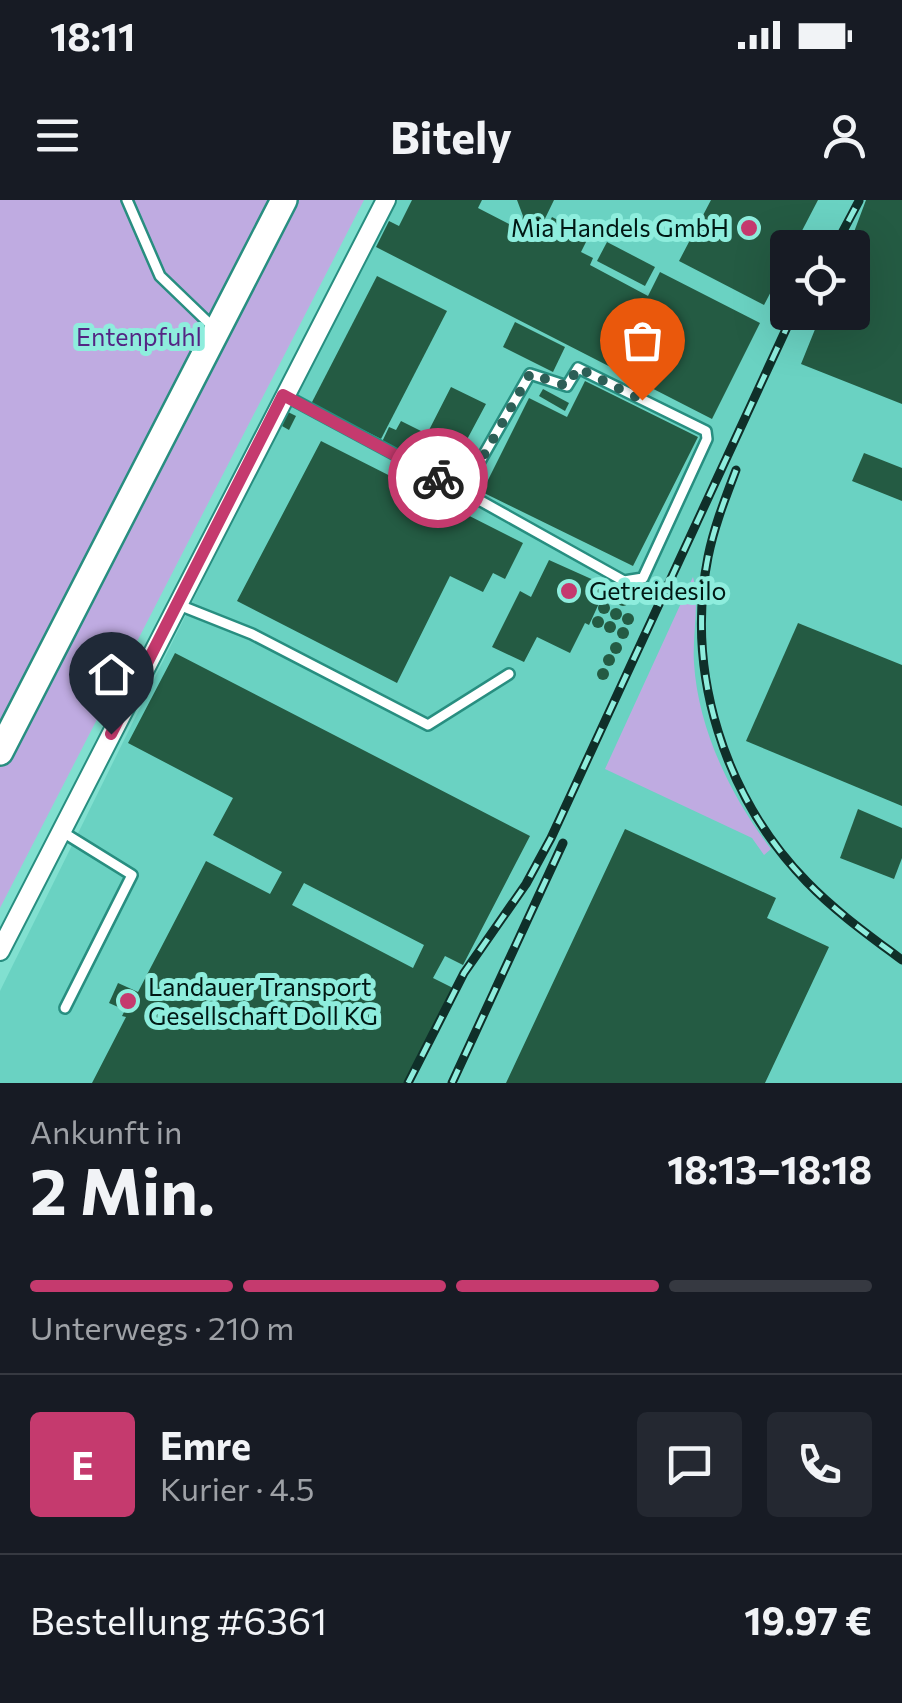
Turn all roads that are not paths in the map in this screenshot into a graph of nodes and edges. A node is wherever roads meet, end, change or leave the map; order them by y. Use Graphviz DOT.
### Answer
graph roads {
  1 [pos="127,200"];
  2 [pos="284,200"];
  3 [pos="386,200"];
  4 [pos="217,331"];
  5 [pos="283,395"];
  6 [pos="463,492"];
  7 [pos="177,604"];
  8 [pos="509,674"];
  9 [pos="0,752"];
  10 [pos="61,831"];
  11 [pos="0,951"];
  12 [pos="65,1008"];
  1 -- 4 [label="lane"];
  2 -- 4 [label="main road"];
  3 -- 5 [label="street"];
  4 -- 9 [label="main road"];
  5 -- 6 [label="lane"];
  5 -- 7 [label="street"];
  6 -- 6 [label="lane"];
  7 -- 8 [label="lane"];
  7 -- 10 [label="street"];
  10 -- 11 [label="street"];
  10 -- 12 [label="lane"];
}
